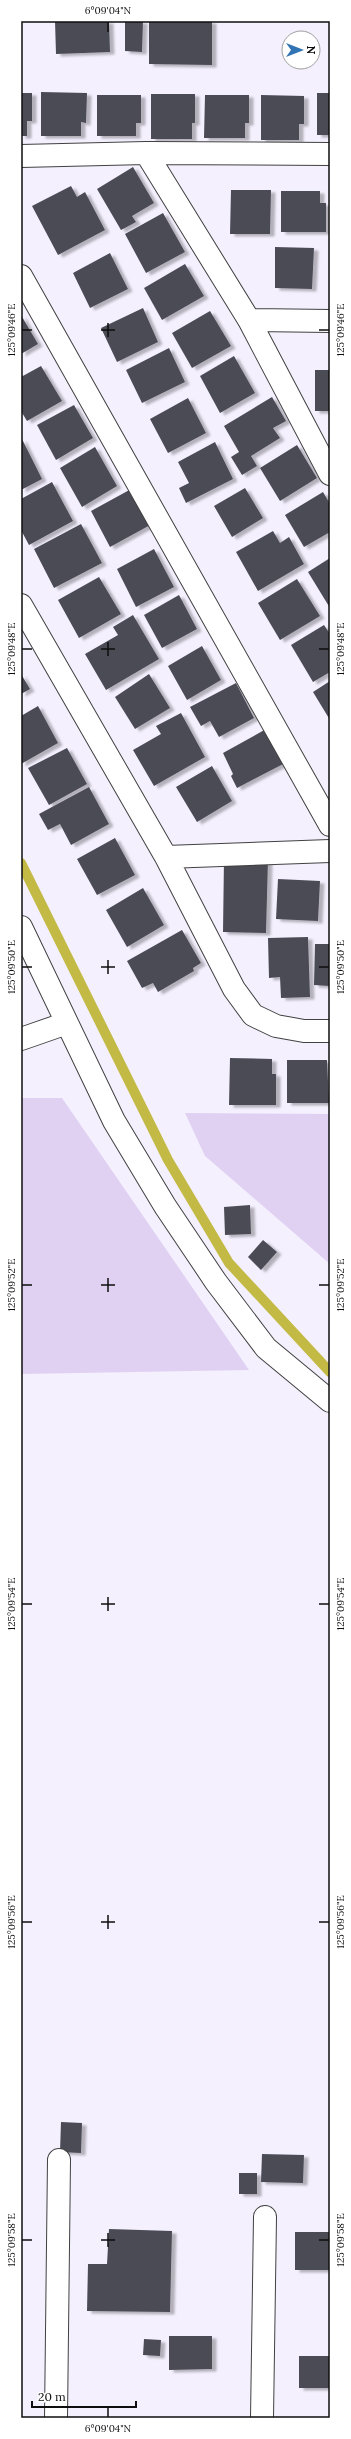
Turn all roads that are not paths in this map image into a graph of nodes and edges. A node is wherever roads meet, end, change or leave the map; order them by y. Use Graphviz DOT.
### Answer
graph roads {
  1 [pos="146,153"];
  2 [pos="330,154"];
  3 [pos="21,156"];
  4 [pos="21,276"];
  5 [pos="249,320"];
  6 [pos="330,321"];
  7 [pos="330,474"];
  8 [pos="21,605"];
  9 [pos="330,825"];
  10 [pos="330,851"];
  11 [pos="166,856"];
  12 [pos="21,928"];
  13 [pos="67,1023"];
  14 [pos="330,1031"];
  15 [pos="21,1039"];
  16 [pos="330,1401"];
  17 [pos="59,2160"];
  18 [pos="265,2217"];
  19 [pos="56,2418"];
  20 [pos="262,2418"];
  1 -- 2 [label="street"];
  1 -- 3 [label="street"];
  1 -- 5 [label="street"];
  4 -- 9 [label="street"];
  5 -- 6 [label="street"];
  5 -- 7 [label="street"];
  8 -- 11 [label="street"];
  10 -- 11 [label="street"];
  11 -- 14 [label="street"];
  12 -- 13 [label="street"];
  13 -- 15 [label="street"];
  13 -- 16 [label="street"];
  17 -- 19 [label="street"];
  18 -- 20 [label="street"];
}
